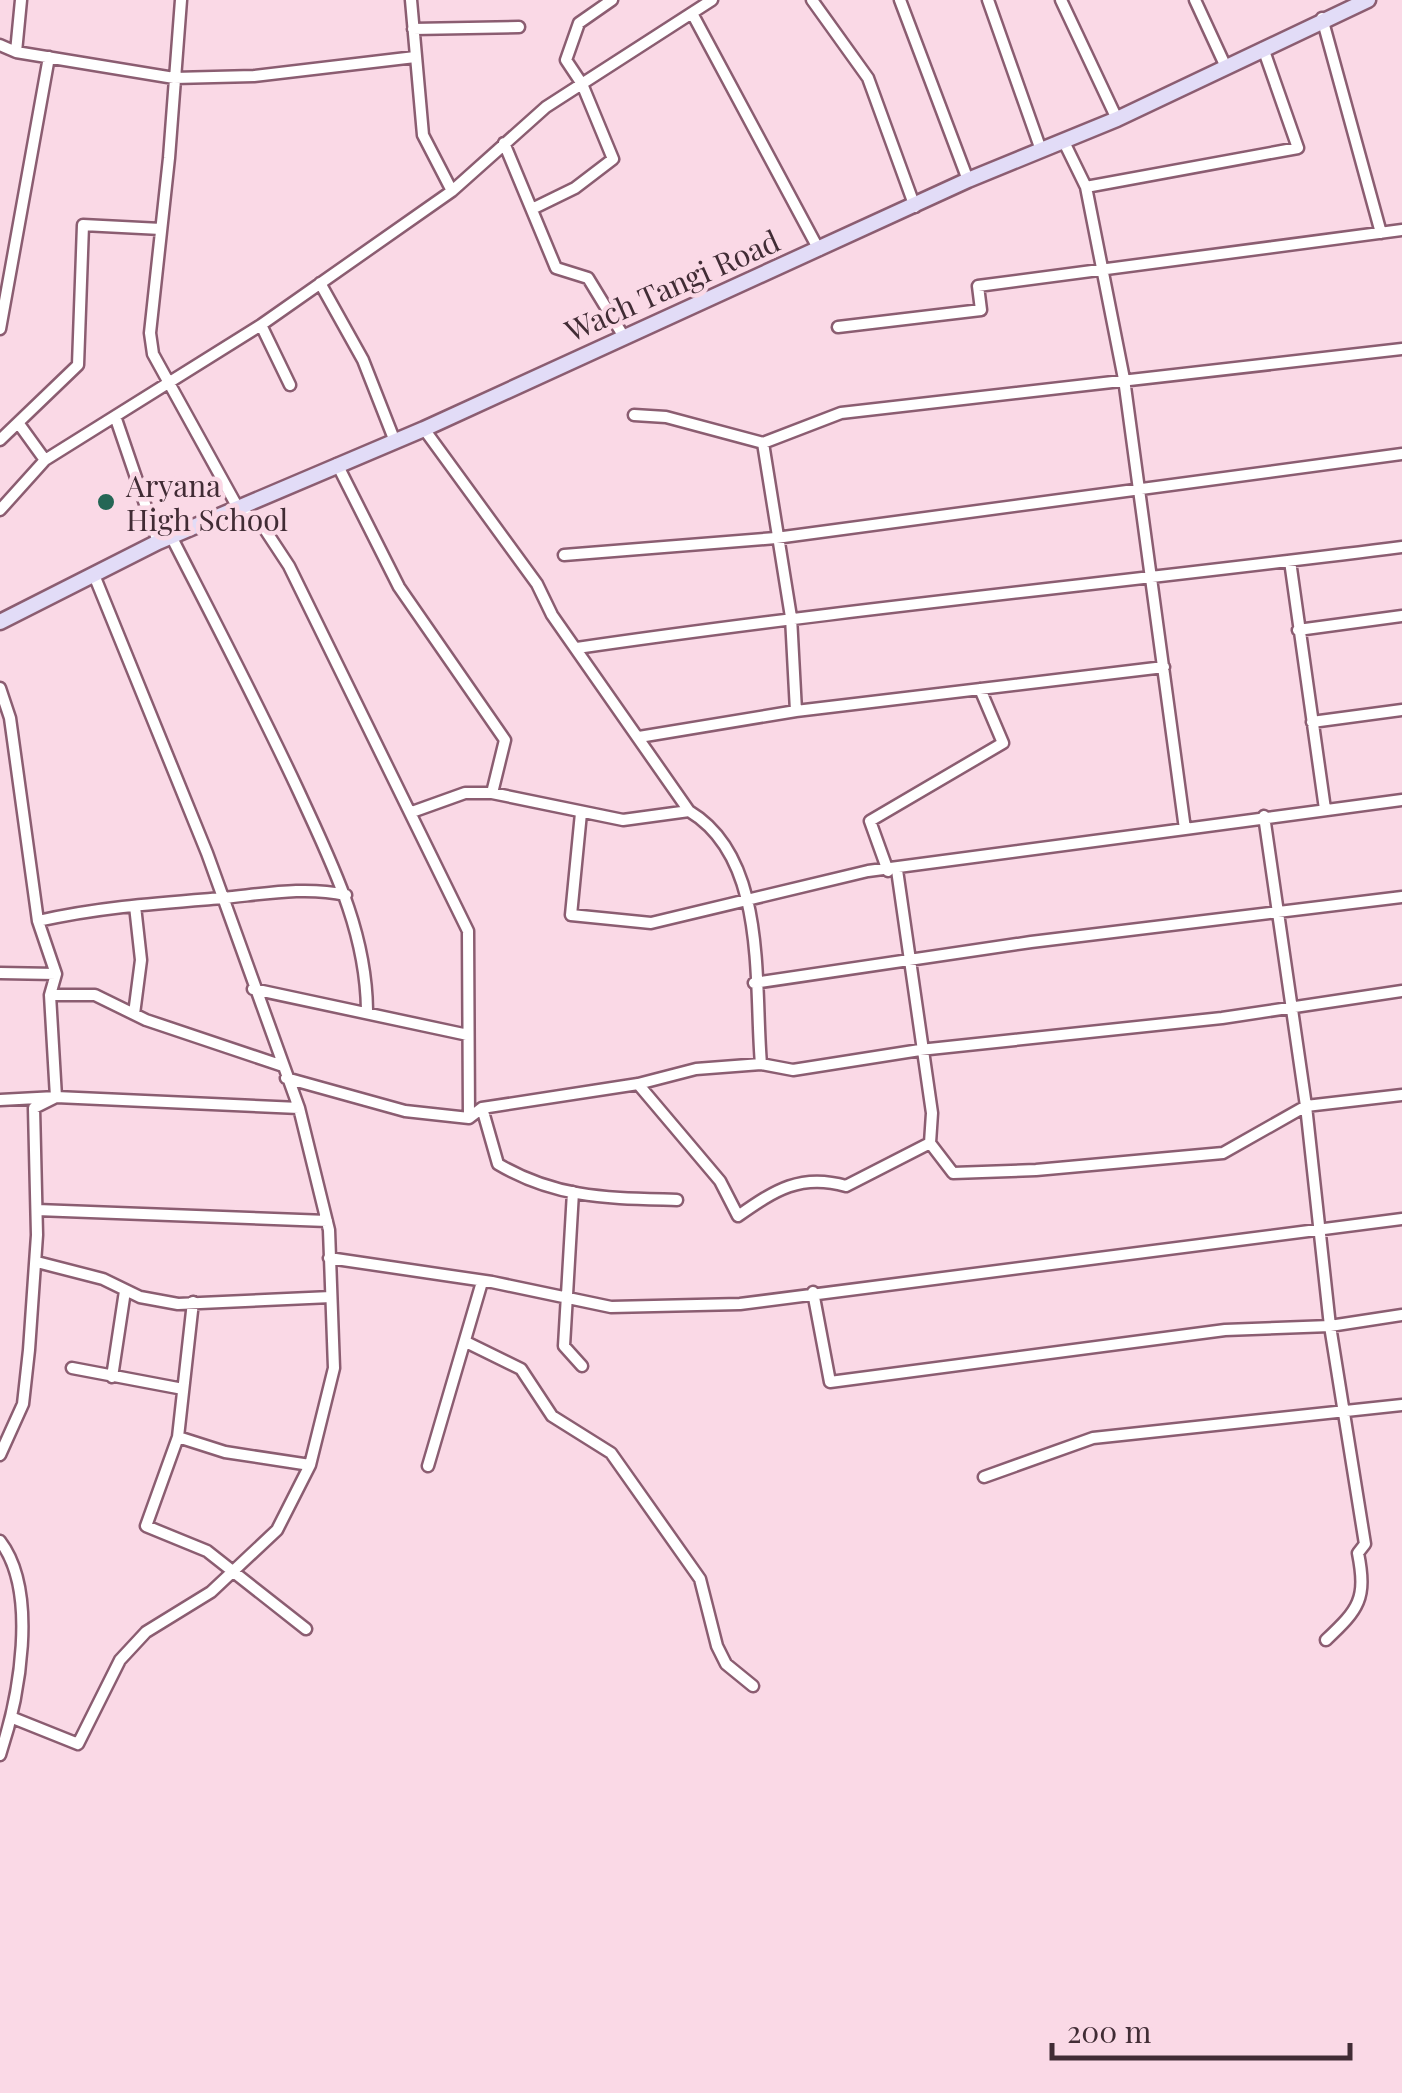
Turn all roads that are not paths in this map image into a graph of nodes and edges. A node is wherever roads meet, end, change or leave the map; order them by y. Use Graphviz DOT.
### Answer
graph roads {
  1 [pos="20,0"];
  2 [pos="180,0"];
  3 [pos="411,0"];
  4 [pos="612,0"];
  5 [pos="684,0"];
  6 [pos="712,0"];
  7 [pos="812,0"];
  8 [pos="900,0"];
  9 [pos="988,0"];
  10 [pos="1061,0"];
  11 [pos="1195,0"];
  12 [pos="1368,0"];
  13 [pos="1351,4"];
  14 [pos="692,14"];
  15 [pos="1322,18"];
  16 [pos="520,27"];
  17 [pos="413,29"];
  18 [pos="0,45"];
  19 [pos="1263,48"];
  20 [pos="16,52"];
  21 [pos="49,57"];
  22 [pos="416,57"];
  23 [pos="1226,66"];
  24 [pos="174,78"];
  25 [pos="582,84"];
  26 [pos="1117,119"];
  27 [pos="1064,142"];
  28 [pos="504,144"];
  29 [pos="1041,150"];
  30 [pos="968,180"];
  31 [pos="1086,187"];
  32 [pos="452,191"];
  33 [pos="915,208"];
  34 [pos="532,209"];
  35 [pos="161,229"];
  36 [pos="1402,230"];
  37 [pos="1382,233"];
  38 [pos="819,250"];
  39 [pos="1102,273"];
  40 [pos="320,283"];
  41 [pos="261,325"];
  42 [pos="838,326"];
  43 [pos="0,329"];
  44 [pos="624,337"];
  45 [pos="1402,349"];
  46 [pos="1124,379"];
  47 [pos="166,384"];
  48 [pos="290,385"];
  49 [pos="634,415"];
  50 [pos="116,418"];
  51 [pos="20,424"];
  52 [pos="424,430"];
  53 [pos="394,438"];
  54 [pos="0,440"];
  55 [pos="763,443"];
  56 [pos="1402,454"];
  57 [pos="44,460"];
  58 [pos="337,464"];
  59 [pos="1141,490"];
  60 [pos="238,508"];
  61 [pos="0,510"];
  62 [pos="776,538"];
  63 [pos="165,540"];
  64 [pos="1402,546"];
  65 [pos="564,555"];
  66 [pos="1290,561"];
  67 [pos="94,576"];
  68 [pos="1149,579"];
  69 [pos="1402,616"];
  70 [pos="790,617"];
  71 [pos="0,622"];
  72 [pos="1298,630"];
  73 [pos="577,648"];
  74 [pos="1164,666"];
  75 [pos="0,688"];
  76 [pos="980,689"];
  77 [pos="1402,710"];
  78 [pos="796,711"];
  79 [pos="1312,722"];
  80 [pos="639,737"];
  81 [pos="492,793"];
  82 [pos="1402,800"];
  83 [pos="1325,809"];
  84 [pos="689,811"];
  85 [pos="412,812"];
  86 [pos="581,813"];
  87 [pos="1264,816"];
  88 [pos="1184,828"];
  89 [pos="892,871"];
  90 [pos="346,895"];
  91 [pos="1402,896"];
  92 [pos="223,898"];
  93 [pos="750,902"];
  94 [pos="135,906"];
  95 [pos="1277,915"];
  96 [pos="38,921"];
  97 [pos="912,962"];
  98 [pos="0,973"];
  99 [pos="56,974"];
  100 [pos="754,983"];
  101 [pos="253,989"];
  102 [pos="1402,991"];
  103 [pos="50,994"];
  104 [pos="1290,1007"];
  105 [pos="367,1010"];
  106 [pos="134,1014"];
  107 [pos="468,1034"];
  108 [pos="920,1050"];
  109 [pos="761,1064"];
  110 [pos="284,1072"];
  111 [pos="638,1084"];
  112 [pos="2,1095"];
  113 [pos="1402,1095"];
  114 [pos="56,1097"];
  115 [pos="1306,1106"];
  116 [pos="298,1108"];
  117 [pos="482,1108"];
  118 [pos="469,1118"];
  119 [pos="930,1143"];
  120 [pos="573,1192"];
  121 [pos="677,1200"];
  122 [pos="37,1210"];
  123 [pos="1402,1219"];
  124 [pos="327,1220"];
  125 [pos="1319,1231"];
  126 [pos="329,1258"];
  127 [pos="36,1262"];
  128 [pos="482,1282"];
  129 [pos="125,1291"];
  130 [pos="813,1292"];
  131 [pos="331,1297"];
  132 [pos="570,1298"];
  133 [pos="192,1302"];
  134 [pos="1402,1314"];
  135 [pos="1330,1326"];
  136 [pos="468,1343"];
  137 [pos="582,1366"];
  138 [pos="72,1368"];
  139 [pos="112,1377"];
  140 [pos="183,1390"];
  141 [pos="1402,1404"];
  142 [pos="1345,1413"];
  143 [pos="178,1437"];
  144 [pos="0,1454"];
  145 [pos="310,1465"];
  146 [pos="428,1466"];
  147 [pos="984,1477"];
  148 [pos="0,1541"];
  149 [pos="235,1569"];
  150 [pos="306,1629"];
  151 [pos="1326,1640"];
  152 [pos="753,1686"];
  153 [pos="13,1718"];
  154 [pos="0,1755"];
  1 -- 20 [label="street"];
  2 -- 24 [label="street"];
  3 -- 17 [label="street"];
  4 -- 25 [label="street"];
  5 -- 14 [label="street"];
  6 -- 14 [label="street"];
  7 -- 33 [label="street"];
  8 -- 30 [label="street"];
  9 -- 29 [label="street"];
  10 -- 26 [label="street"];
  11 -- 23 [label="street"];
  12 -- 13 [label="main road, Wach Tangi Road"];
  13 -- 15 [label="main road, Wach Tangi Road"];
  14 -- 25 [label="street"];
  14 -- 38 [label="street"];
  15 -- 19 [label="main road, Wach Tangi Road"];
  15 -- 37 [label="street"];
  16 -- 17 [label="street"];
  17 -- 22 [label="street"];
  18 -- 20 [label="street"];
  19 -- 23 [label="main road, Wach Tangi Road"];
  19 -- 31 [label="street"];
  20 -- 21 [label="street"];
  21 -- 24 [label="street"];
  21 -- 43 [label="street"];
  22 -- 24 [label="street"];
  22 -- 32 [label="street"];
  23 -- 26 [label="main road, Wach Tangi Road"];
  24 -- 35 [label="street"];
  25 -- 28 [label="street"];
  25 -- 34 [label="street"];
  26 -- 27 [label="main road, Wach Tangi Road"];
  27 -- 29 [label="main road, Wach Tangi Road"];
  27 -- 31 [label="street"];
  28 -- 32 [label="street"];
  28 -- 34 [label="street"];
  29 -- 30 [label="main road, Wach Tangi Road"];
  30 -- 33 [label="main road, Wach Tangi Road"];
  31 -- 39 [label="street"];
  32 -- 40 [label="street"];
  33 -- 38 [label="main road, Wach Tangi Road"];
  34 -- 44 [label="street"];
  35 -- 47 [label="street"];
  35 -- 51 [label="street"];
  36 -- 37 [label="street"];
  37 -- 39 [label="street"];
  38 -- 44 [label="main road, Wach Tangi Road"];
  39 -- 42 [label="street"];
  39 -- 46 [label="street"];
  40 -- 41 [label="street"];
  40 -- 53 [label="street"];
  41 -- 47 [label="street"];
  41 -- 48 [label="street"];
  44 -- 52 [label="main road, Wach Tangi Road"];
  45 -- 46 [label="street"];
  46 -- 55 [label="street"];
  46 -- 59 [label="street"];
  47 -- 50 [label="street"];
  47 -- 60 [label="street"];
  49 -- 55 [label="street"];
  50 -- 57 [label="street"];
  50 -- 63 [label="street"];
  51 -- 54 [label="street"];
  51 -- 57 [label="street"];
  52 -- 53 [label="main road, Wach Tangi Road"];
  52 -- 73 [label="street"];
  53 -- 58 [label="main road, Wach Tangi Road"];
  55 -- 62 [label="street"];
  56 -- 59 [label="street"];
  57 -- 61 [label="street"];
  58 -- 60 [label="main road, Wach Tangi Road"];
  58 -- 81 [label="street"];
  59 -- 62 [label="street"];
  59 -- 68 [label="street"];
  60 -- 63 [label="main road, Wach Tangi Road"];
  60 -- 85 [label="street"];
  62 -- 65 [label="street"];
  62 -- 70 [label="street"];
  63 -- 67 [label="main road, Wach Tangi Road"];
  63 -- 90 [label="street"];
  64 -- 66 [label="street"];
  66 -- 68 [label="street"];
  66 -- 72 [label="street"];
  67 -- 71 [label="main road, Wach Tangi Road"];
  67 -- 92 [label="street"];
  68 -- 70 [label="street"];
  68 -- 74 [label="street"];
  69 -- 72 [label="street"];
  70 -- 73 [label="street"];
  70 -- 78 [label="street"];
  72 -- 79 [label="street"];
  73 -- 80 [label="street"];
  74 -- 76 [label="street"];
  74 -- 88 [label="street"];
  75 -- 96 [label="street"];
  76 -- 78 [label="street"];
  76 -- 89 [label="street"];
  77 -- 79 [label="street"];
  78 -- 80 [label="street"];
  79 -- 83 [label="street"];
  80 -- 84 [label="street"];
  81 -- 85 [label="street"];
  81 -- 86 [label="street"];
  82 -- 83 [label="street"];
  83 -- 87 [label="street"];
  84 -- 86 [label="street"];
  84 -- 93 [label="street"];
  85 -- 107 [label="street"];
  86 -- 93 [label="street"];
  87 -- 88 [label="street"];
  87 -- 95 [label="street"];
  88 -- 89 [label="street"];
  89 -- 93 [label="street"];
  89 -- 97 [label="street"];
  90 -- 92 [label="street"];
  90 -- 105 [label="street"];
  91 -- 95 [label="street"];
  92 -- 94 [label="street"];
  92 -- 101 [label="street"];
  93 -- 100 [label="street"];
  94 -- 96 [label="street"];
  94 -- 106 [label="street"];
  95 -- 97 [label="street"];
  95 -- 104 [label="street"];
  96 -- 99 [label="street"];
  97 -- 100 [label="street"];
  97 -- 108 [label="street"];
  98 -- 99 [label="street"];
  99 -- 103 [label="street"];
  100 -- 109 [label="street"];
  101 -- 105 [label="street"];
  101 -- 110 [label="street"];
  102 -- 104 [label="street"];
  103 -- 106 [label="street"];
  103 -- 114 [label="street"];
  104 -- 108 [label="street"];
  104 -- 115 [label="street"];
  105 -- 107 [label="street"];
  106 -- 110 [label="street"];
  107 -- 118 [label="street"];
  108 -- 109 [label="street"];
  108 -- 119 [label="street"];
  109 -- 111 [label="street"];
  110 -- 116 [label="street"];
  110 -- 118 [label="street"];
  111 -- 117 [label="street"];
  111 -- 119 [label="street"];
  112 -- 114 [label="street"];
  113 -- 115 [label="street"];
  114 -- 116 [label="street"];
  114 -- 122 [label="street"];
  115 -- 119 [label="street"];
  115 -- 125 [label="street"];
  116 -- 124 [label="street"];
  117 -- 118 [label="street"];
  117 -- 120 [label="street"];
  120 -- 121 [label="street"];
  120 -- 132 [label="street"];
  122 -- 124 [label="street"];
  122 -- 127 [label="street"];
  123 -- 125 [label="street"];
  124 -- 126 [label="street"];
  125 -- 130 [label="street"];
  125 -- 135 [label="street"];
  126 -- 128 [label="street"];
  126 -- 131 [label="street"];
  127 -- 129 [label="street"];
  127 -- 144 [label="street"];
  128 -- 132 [label="street"];
  128 -- 136 [label="street"];
  129 -- 133 [label="street"];
  129 -- 139 [label="street"];
  130 -- 132 [label="street"];
  130 -- 135 [label="street"];
  131 -- 133 [label="street"];
  131 -- 145 [label="street"];
  132 -- 137 [label="street"];
  133 -- 140 [label="street"];
  134 -- 135 [label="street"];
  135 -- 142 [label="street"];
  136 -- 146 [label="street"];
  136 -- 152 [label="street"];
  138 -- 139 [label="street"];
  139 -- 140 [label="street"];
  140 -- 143 [label="street"];
  141 -- 142 [label="street"];
  142 -- 147 [label="street"];
  142 -- 151 [label="street"];
  143 -- 145 [label="street"];
  143 -- 149 [label="street"];
  145 -- 149 [label="street"];
  148 -- 153 [label="street"];
  149 -- 150 [label="street"];
  149 -- 153 [label="street"];
  153 -- 154 [label="street"];
}
